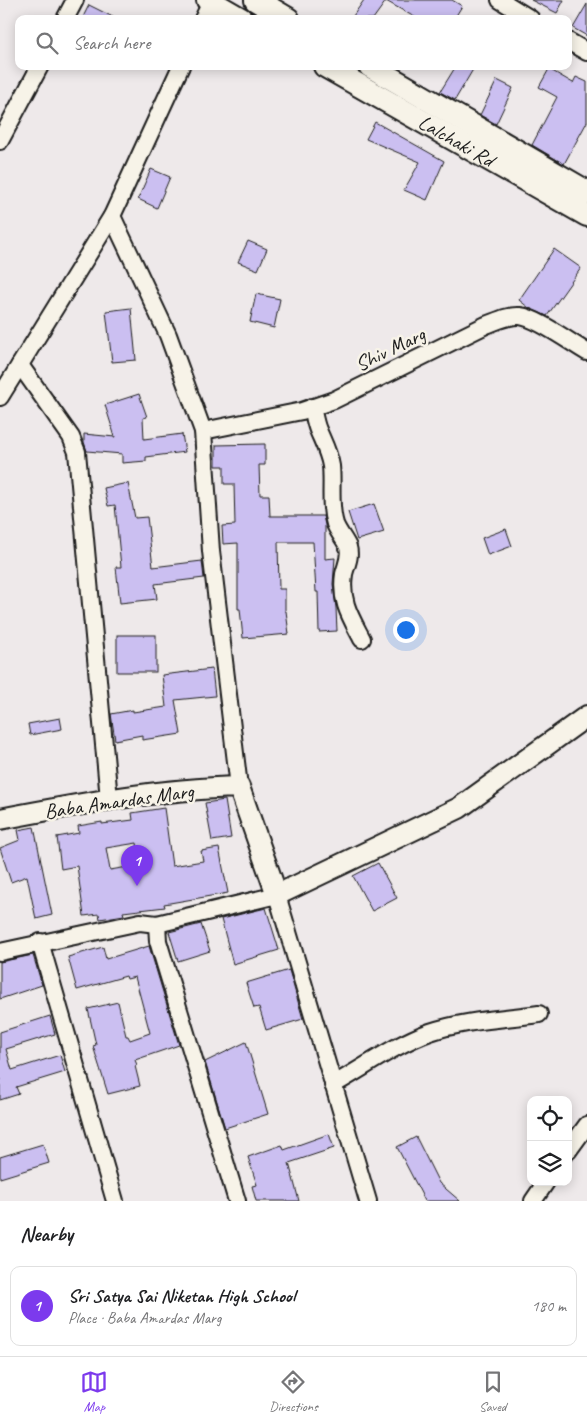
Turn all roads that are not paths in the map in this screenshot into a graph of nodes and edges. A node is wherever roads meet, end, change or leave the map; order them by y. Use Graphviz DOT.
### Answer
graph roads {
  1 [pos="75,0"];
  2 [pos="256,0"];
  3 [pos="500,0"];
  4 [pos="209,5"];
  5 [pos="67,15"];
  6 [pos="232,15"];
  7 [pos="281,15"];
  8 [pos="525,15"];
  9 [pos="572,43"];
  10 [pos="587,52"];
  11 [pos="38,70"];
  12 [pos="179,70"];
  13 [pos="333,70"];
  14 [pos="376,70"];
  15 [pos="459,130"];
  16 [pos="0,141"];
  17 [pos="587,192"];
  18 [pos="586,213"];
  19 [pos="112,216"];
  20 [pos="587,352"];
  21 [pos="20,365"];
  22 [pos="0,398"];
  23 [pos="312,408"];
  24 [pos="203,431"];
  25 [pos="362,638"];
  26 [pos="587,716"];
  27 [pos="239,787"];
  28 [pos="109,799"];
  29 [pos="0,820"];
  30 [pos="277,895"];
  31 [pos="157,924"];
  32 [pos="40,942"];
  33 [pos="0,952"];
  34 [pos="540,1014"];
  35 [pos="333,1085"];
  36 [pos="587,1125"];
  37 [pos="572,1146"];
  38 [pos="543,1186"];
  39 [pos="115,1201"];
  40 [pos="237,1201"];
  41 [pos="368,1201"];
  42 [pos="533,1201"];
  1 -- 5 [label="street"];
  2 -- 7 [label="main road"];
  3 -- 8 [label="street"];
  4 -- 6 [label="main road"];
  9 -- 10 [label="street"];
  11 -- 16 [label="street"];
  12 -- 19 [label="street"];
  13 -- 15 [label="main road, Lalchaki Rd"];
  14 -- 15 [label="main road, Lalchaki Rd"];
  15 -- 17 [label="main road, Lalchaki Rd"];
  15 -- 18 [label="main road, Lalchaki Rd"];
  19 -- 21 [label="street"];
  19 -- 24 [label="street"];
  20 -- 23 [label="street, Shiv Marg"];
  21 -- 22 [label="street"];
  21 -- 28 [label="street"];
  23 -- 24 [label="street, Shiv Marg"];
  23 -- 25 [label="street"];
  24 -- 27 [label="street"];
  26 -- 30 [label="street"];
  27 -- 28 [label="street, Baba Amardas Marg"];
  27 -- 30 [label="street"];
  28 -- 29 [label="street, Baba Amardas Marg"];
  30 -- 31 [label="street"];
  30 -- 35 [label="street"];
  31 -- 32 [label="street"];
  31 -- 40 [label="street"];
  32 -- 33 [label="street"];
  32 -- 39 [label="street"];
  34 -- 35 [label="street"];
  35 -- 41 [label="street"];
  36 -- 37 [label="street"];
  38 -- 42 [label="street"];
}
